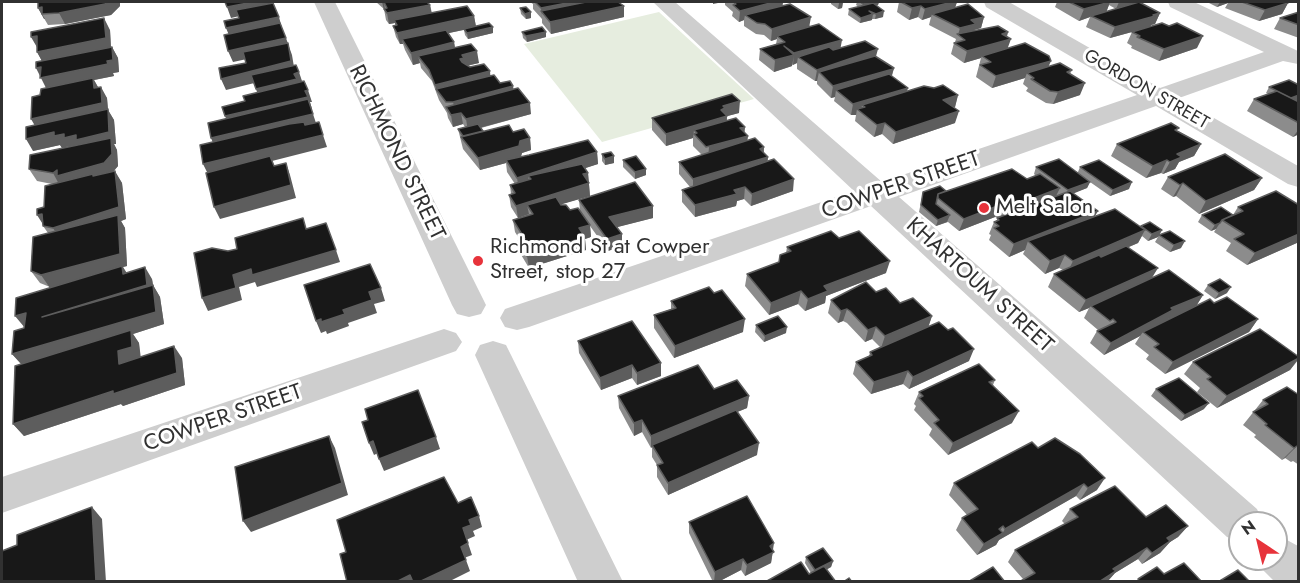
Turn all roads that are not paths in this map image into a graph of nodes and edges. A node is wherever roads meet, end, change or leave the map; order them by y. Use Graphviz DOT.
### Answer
graph roads {
  1 [pos="324,2"];
  2 [pos="663,2"];
  3 [pos="994,2"];
  4 [pos="1178,2"];
  5 [pos="1292,57"];
  6 [pos="1158,97"];
  7 [pos="1299,178"];
  8 [pos="877,194"];
  9 [pos="469,305"];
  10 [pos="516,318"];
  11 [pos="444,342"];
  12 [pos="493,355"];
  13 [pos="2,495"];
  14 [pos="1229,511"];
  15 [pos="601,582"];
  1 -- 9 [label="street, RICHMOND STREET"];
  2 -- 8 [label="street, KHARTOUM STREET"];
  3 -- 6 [label="street, GORDON STREET"];
  4 -- 5 [label="street"];
  5 -- 6 [label="street, COWPER STREET"];
  6 -- 7 [label="street, GORDON STREET"];
  6 -- 8 [label="street, COWPER STREET"];
  8 -- 10 [label="street, COWPER STREET"];
  8 -- 14 [label="street, KHARTOUM STREET"];
  9 -- 10 [label="street"];
  9 -- 11 [label="street"];
  10 -- 12 [label="street"];
  11 -- 12 [label="street"];
  11 -- 13 [label="street, COWPER STREET"];
  12 -- 15 [label="street"];
}
